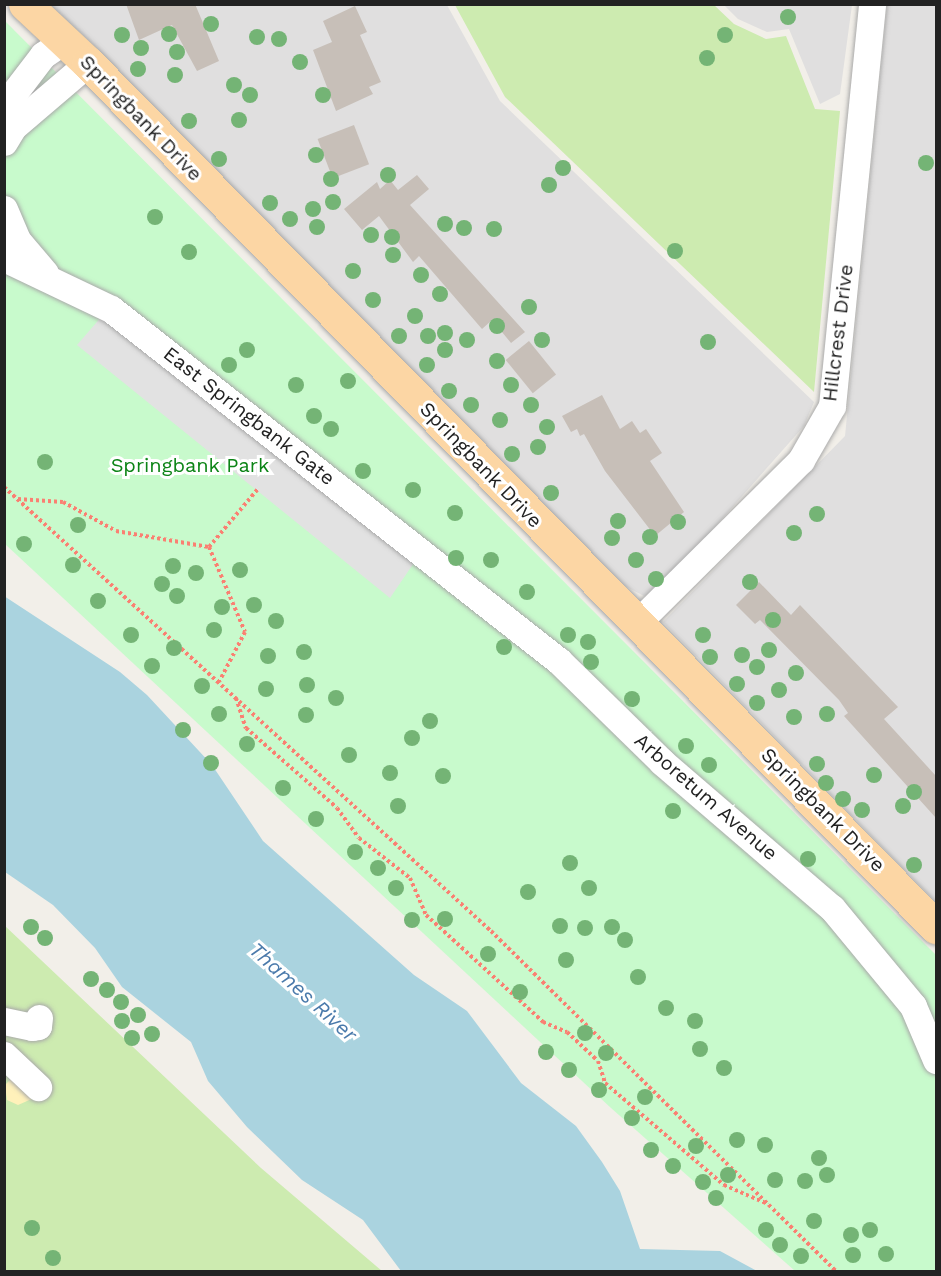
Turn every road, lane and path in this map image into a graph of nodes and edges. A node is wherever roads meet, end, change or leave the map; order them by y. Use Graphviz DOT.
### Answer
graph roads {
  1 [pos="25,4"];
  2 [pos="872,4"];
  3 [pos="76,51"];
  4 [pos="4,105"];
  5 [pos="4,142"];
  6 [pos="4,209"];
  7 [pos="4,258"];
  8 [pos="51,281"];
  9 [pos="4,487"];
  10 [pos="257,490"];
  11 [pos="18,499"];
  12 [pos="209,547"];
  13 [pos="440,564"];
  14 [pos="637,623"];
  15 [pos="219,682"];
  16 [pos="236,698"];
  17 [pos="936,927"];
  18 [pos="39,1017"];
  19 [pos="4,1021"];
  20 [pos="4,1056"];
  21 [pos="936,1060"];
  22 [pos="38,1087"];
  23 [pos="771,1205"];
  24 [pos="837,1272"];
  1 -- 3 [label="main road, Springbank Drive"];
  2 -- 14 [label="street, Hillcrest Drive"];
  3 -- 4 [label="street"];
  3 -- 5 [label="street"];
  3 -- 14 [label="main road, Springbank Drive"];
  6 -- 8 [label="street, East Springbank Gate"];
  7 -- 8 [label="street, East Springbank Gate"];
  8 -- 13 [label="street, East Springbank Gate"];
  9 -- 11 [label="path"];
  10 -- 12 [label="path"];
  11 -- 12 [label="path"];
  11 -- 15 [label="path"];
  12 -- 15 [label="path"];
  13 -- 21 [label="street, Arboretum Avenue"];
  14 -- 17 [label="main road, Springbank Drive"];
  15 -- 16 [label="path"];
  16 -- 23 [label="path"];
  16 -- 23 [label="path"];
  18 -- 19 [label="street"];
  20 -- 22 [label="street"];
  23 -- 24 [label="path"];
}
